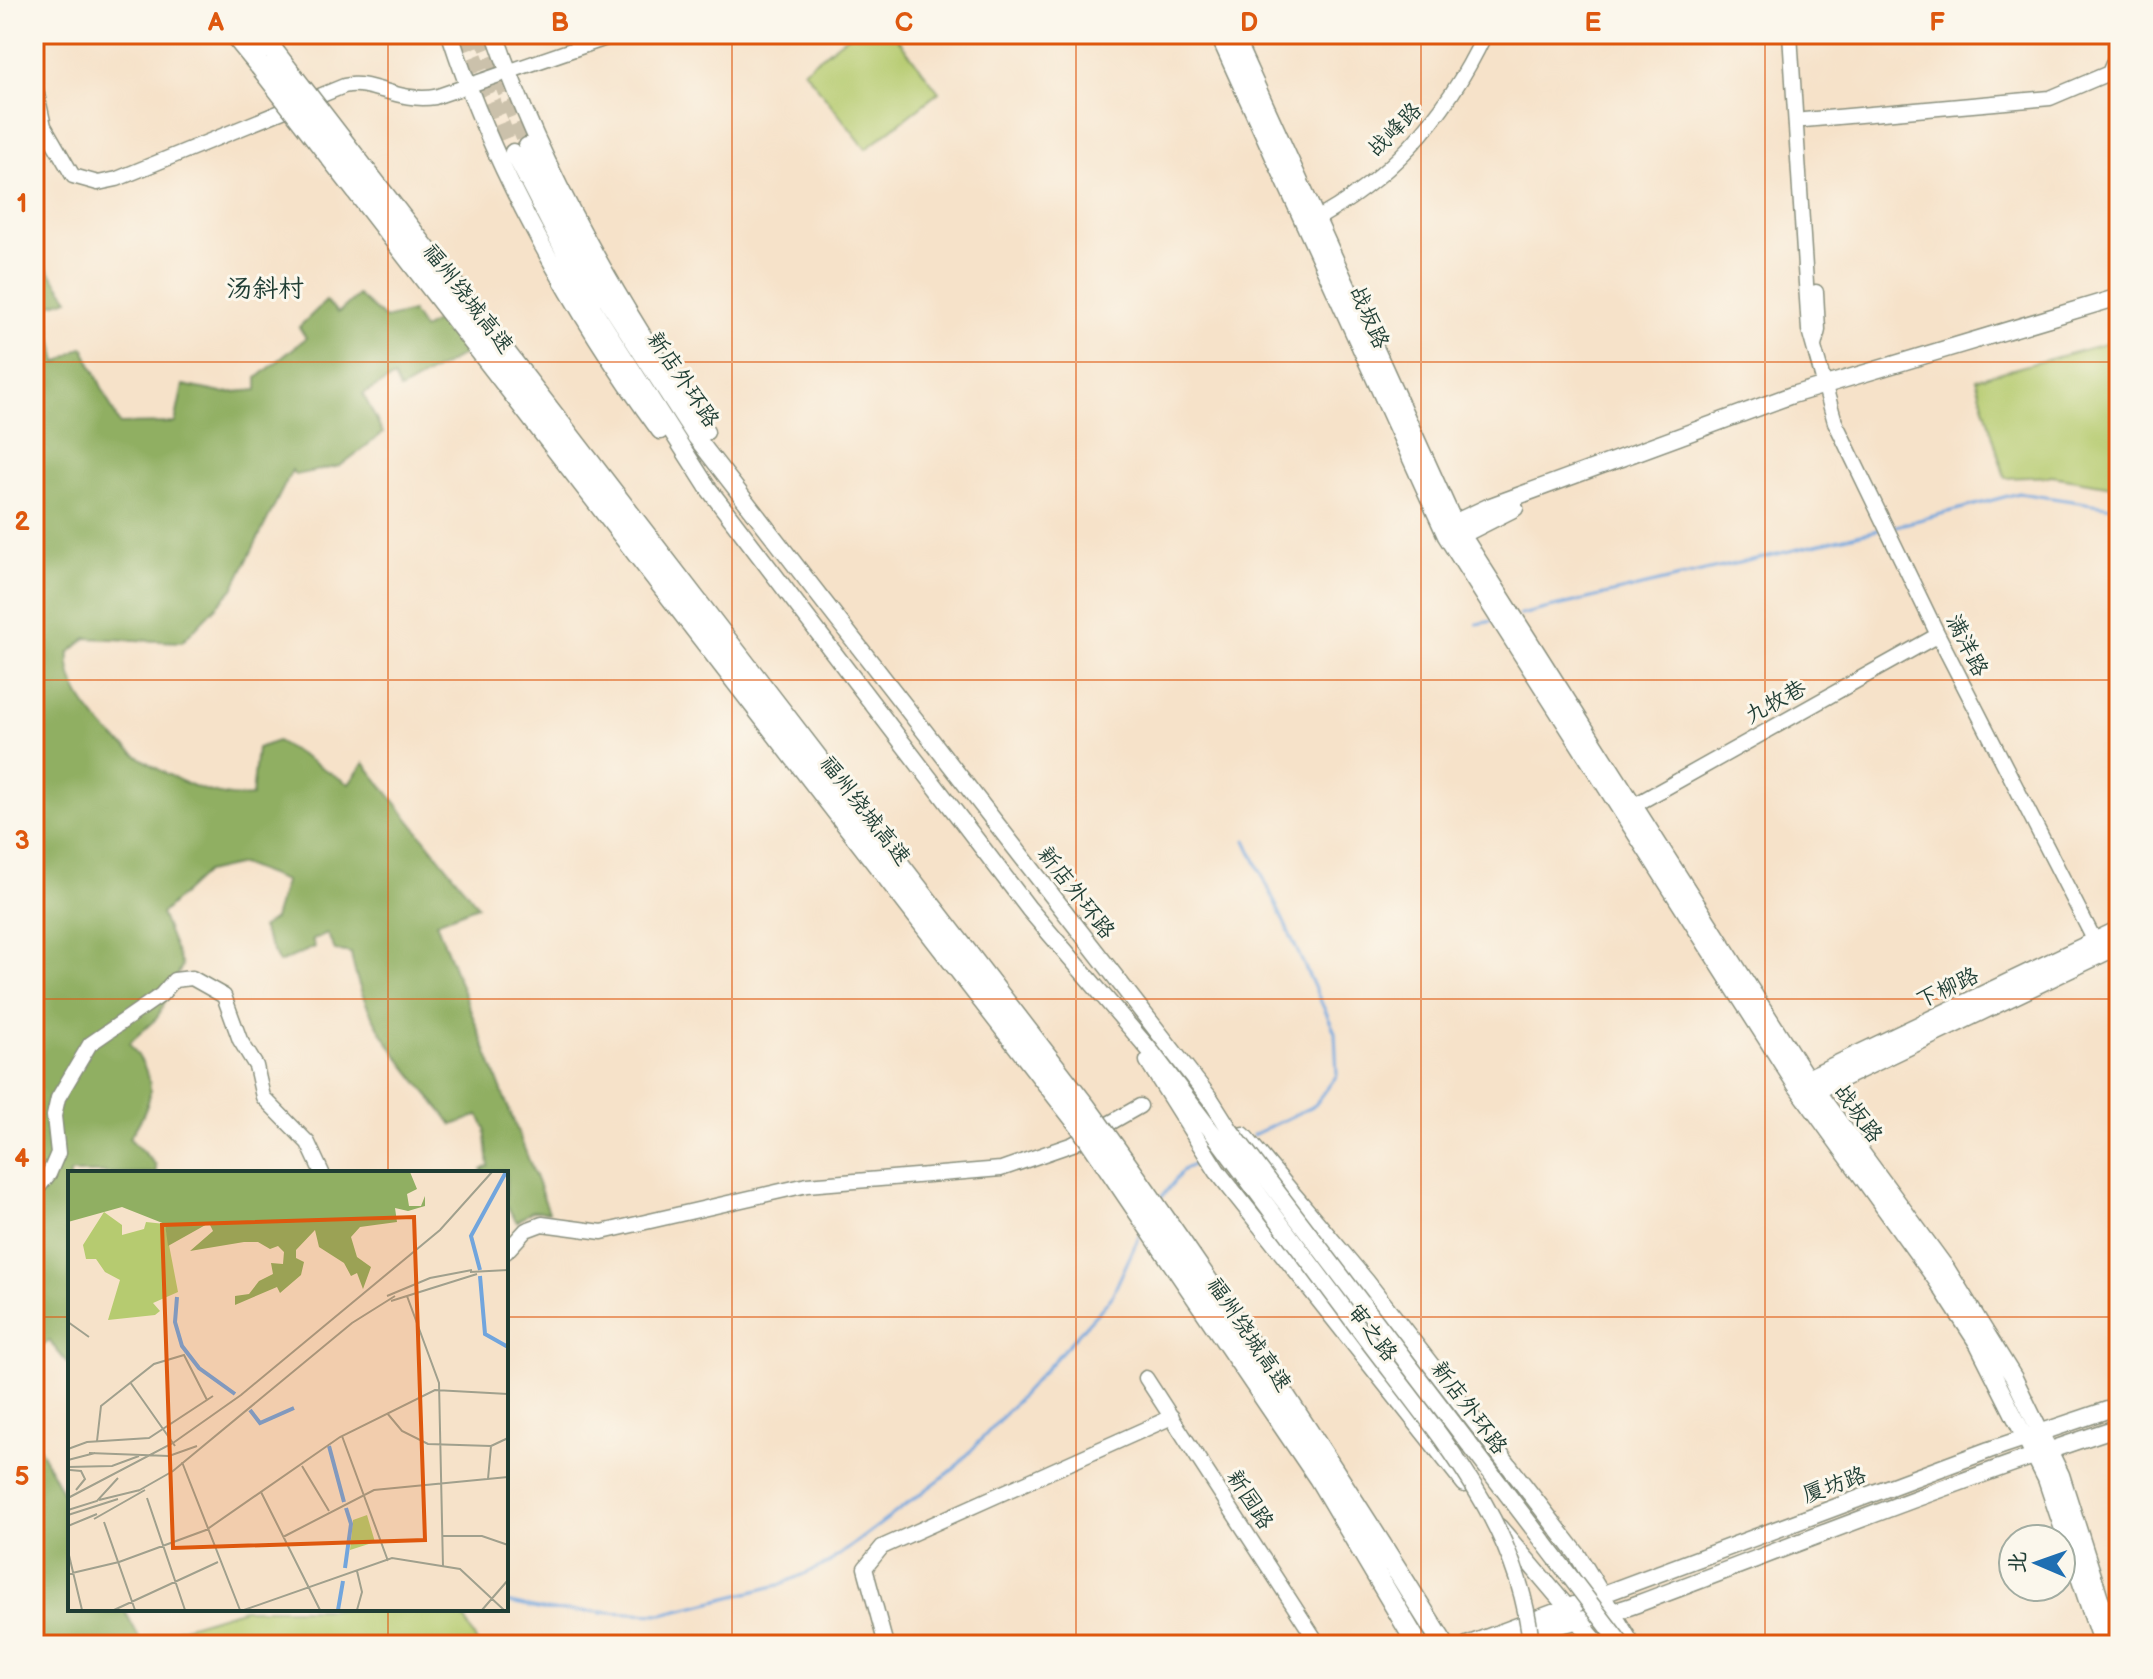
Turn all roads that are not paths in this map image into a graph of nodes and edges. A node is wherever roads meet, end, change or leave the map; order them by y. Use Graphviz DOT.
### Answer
graph roads {
  1 [pos="234,34"];
  2 [pos="259,34"];
  3 [pos="450,34"];
  4 [pos="495,34"];
  5 [pos="618,34"];
  6 [pos="1218,34"];
  7 [pos="1233,34"];
  8 [pos="1485,34"];
  9 [pos="1790,34"];
  10 [pos="1800,34"];
  11 [pos="2119,50"];
  12 [pos="267,59"];
  13 [pos="509,71"];
  14 [pos="34,81"];
  15 [pos="468,85"];
  16 [pos="1804,120"];
  17 [pos="1310,222"];
  18 [pos="2119,297"];
  19 [pos="2119,309"];
  20 [pos="1814,347"];
  21 [pos="1826,390"];
  22 [pos="708,488"];
  23 [pos="749,501"];
  24 [pos="1452,532"];
  25 [pos="1513,631"];
  26 [pos="1938,635"];
  27 [pos="1633,806"];
  28 [pos="2119,929"];
  29 [pos="2119,946"];
  30 [pos="2099,948"];
  31 [pos="1134,1032"];
  32 [pos="1805,1088"];
  33 [pos="1140,1106"];
  34 [pos="1227,1131"];
  35 [pos="321,1171"];
  36 [pos="34,1193"];
  37 [pos="508,1250"];
  38 [pos="1146,1378"];
  39 [pos="2119,1406"];
  40 [pos="1172,1417"];
  41 [pos="2119,1427"];
  42 [pos="2034,1435"];
  43 [pos="2043,1453"];
  44 [pos="1319,1478"];
  45 [pos="1600,1595"];
  46 [pos="1609,1611"];
  47 [pos="1572,1613"];
  48 [pos="886,1645"];
  49 [pos="1319,1645"];
  50 [pos="1408,1645"];
  51 [pos="1418,1645"];
  52 [pos="1444,1645"];
  53 [pos="1467,1645"];
  54 [pos="1497,1645"];
  55 [pos="1531,1645"];
  56 [pos="1599,1645"];
  57 [pos="1622,1645"];
  58 [pos="1632,1645"];
  59 [pos="2102,1645"];
  60 [pos="2115,1645"];
  1 -- 12 [label="highway, 福州绕城高速"];
  2 -- 12 [label="highway, 福州绕城高速"];
  3 -- 15 [label="main road"];
  4 -- 13 [label="main road"];
  5 -- 13 [label="street"];
  6 -- 17 [label="main road, 战坂路"];
  7 -- 17 [label="main road, 战坂路"];
  8 -- 17 [label="street, 战峰路"];
  9 -- 20 [label="street, 满洋路"];
  10 -- 16 [label="street, 满洋路"];
  11 -- 16 [label="street"];
  12 -- 44 [label="highway, 福州绕城高速, bridge"];
  12 -- 52 [label="highway, 福州绕城高速, bridge"];
  13 -- 15 [label="street"];
  13 -- 23 [label="main road"];
  14 -- 15 [label="street"];
  15 -- 22 [label="main road"];
  16 -- 20 [label="street, 满洋路"];
  17 -- 24 [label="main road, 战坂路"];
  18 -- 21 [label="main road"];
  19 -- 21 [label="main road"];
  20 -- 21 [label="street, 满洋路"];
  21 -- 24 [label="main road"];
  21 -- 26 [label="street, 满洋路"];
  22 -- 23 [label="main road, 新店外环路"];
  22 -- 31 [label="main road, 新店外环路"];
  23 -- 34 [label="main road, 新店外环路"];
  24 -- 25 [label="main road, 战坂路"];
  25 -- 27 [label="main road, 战坂路"];
  25 -- 32 [label="main road, 战坂路"];
  26 -- 27 [label="street, 九牧巷"];
  26 -- 30 [label="street, 满洋路"];
  27 -- 32 [label="main road, 战坂路"];
  28 -- 30 [label="main road, 下柳路"];
  29 -- 30 [label="main road, 下柳路"];
  30 -- 32 [label="main road, 下柳路"];
  31 -- 34 [label="main road, 新店外环路"];
  31 -- 47 [label="main road, 审之路"];
  32 -- 42 [label="main road, 战坂路"];
  33 -- 37 [label="street"];
  34 -- 45 [label="main road, 审之路"];
  34 -- 55 [label="main road, 新店外环路, bridge"];
  34 -- 57 [label="main road, 新店外环路, bridge"];
  35 -- 36 [label="street"];
  38 -- 40 [label="street, 新园路"];
  39 -- 42 [label="main road, 厦坊路"];
  40 -- 48 [label="street"];
  40 -- 49 [label="street, 新园路"];
  41 -- 43 [label="main road, 厦坊路"];
  42 -- 43 [label="main road, 战坂路"];
  42 -- 45 [label="main road, 厦坊路"];
  43 -- 46 [label="main road, 厦坊路"];
  43 -- 59 [label="main road, 战坂路"];
  43 -- 60 [label="main road, 战坂路"];
  44 -- 50 [label="highway, bridge"];
  44 -- 51 [label="highway, 福州绕城高速, bridge"];
  45 -- 46 [label="main road, 审之路"];
  45 -- 47 [label="main road, 厦坊路"];
  46 -- 47 [label="main road, 厦坊路"];
  46 -- 58 [label="main road, 审之路"];
  47 -- 53 [label="main road"];
  47 -- 54 [label="main road"];
  47 -- 56 [label="main road, 审之路"];
}
